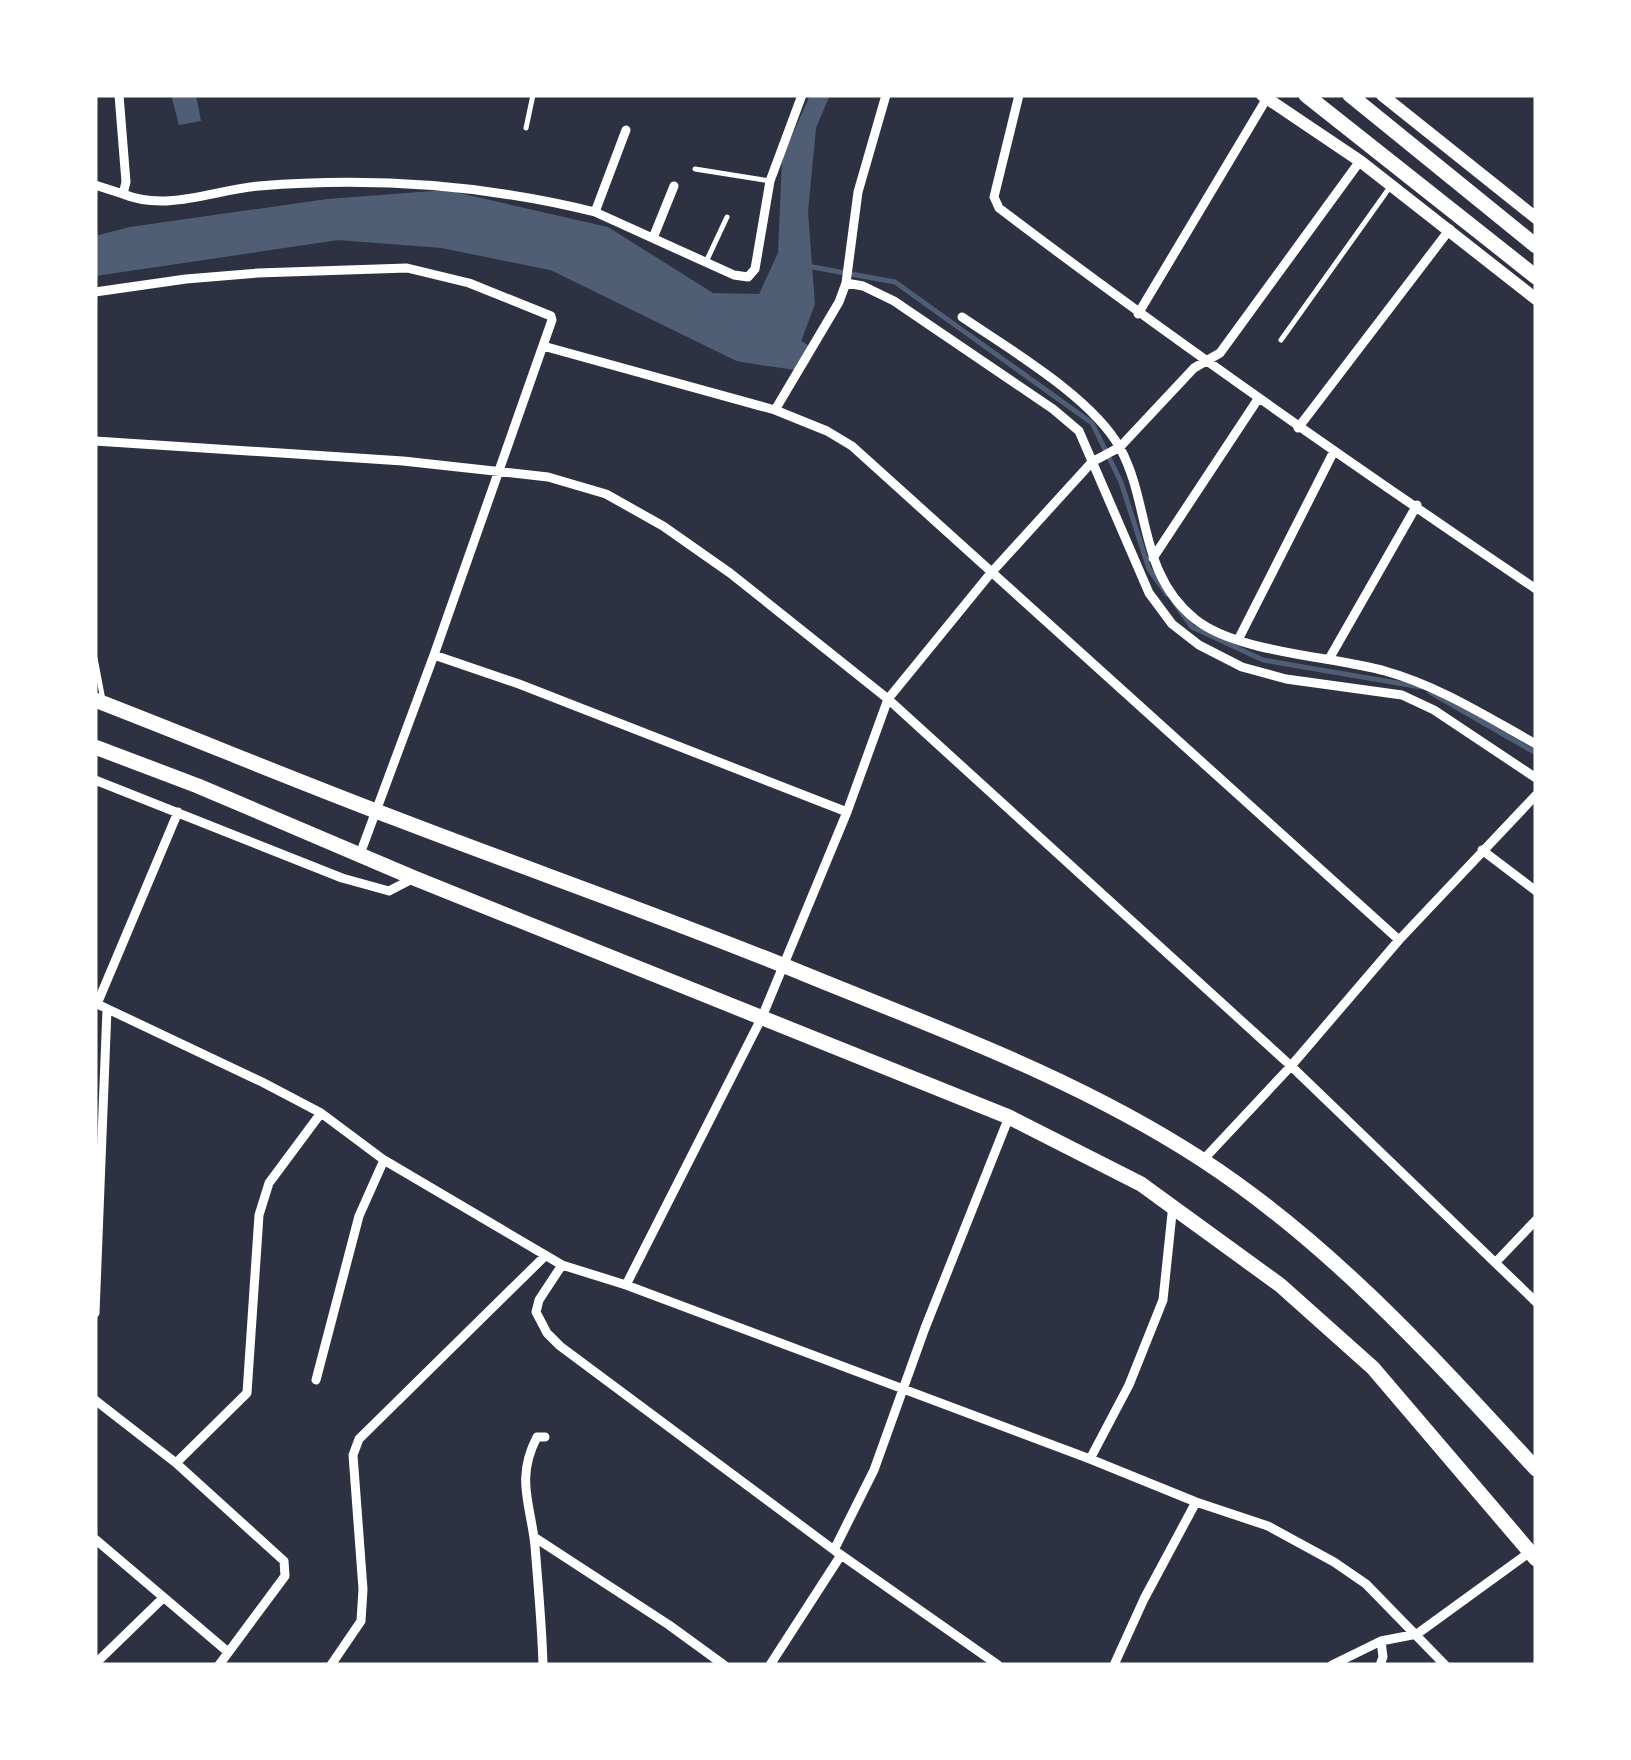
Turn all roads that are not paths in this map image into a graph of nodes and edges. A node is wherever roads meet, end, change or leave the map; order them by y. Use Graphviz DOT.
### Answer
graph roads {
  1 [pos="118,95"];
  2 [pos="532,95"];
  3 [pos="802,95"];
  4 [pos="886,95"];
  5 [pos="1019,95"];
  6 [pos="1306,95"];
  7 [pos="1350,95"];
  8 [pos="1382,95"];
  9 [pos="1264,96"];
  10 [pos="526,128"];
  11 [pos="626,130"];
  12 [pos="1360,161"];
  13 [pos="695,168"];
  14 [pos="770,180"];
  15 [pos="95,184"];
  16 [pos="1392,185"];
  17 [pos="674,186"];
  18 [pos="123,194"];
  19 [pos="596,212"];
  20 [pos="727,218"];
  21 [pos="1536,218"];
  22 [pos="1450,229"];
  23 [pos="653,238"];
  24 [pos="1536,246"];
  25 [pos="706,262"];
  26 [pos="1536,277"];
  27 [pos="846,282"];
  28 [pos="95,292"];
  29 [pos="1536,299"];
  30 [pos="1138,314"];
  31 [pos="962,317"];
  32 [pos="1281,340"];
  33 [pos="542,346"];
  34 [pos="1204,362"];
  35 [pos="1258,400"];
  36 [pos="775,410"];
  37 [pos="1298,428"];
  38 [pos="95,440"];
  39 [pos="1116,449"];
  40 [pos="1334,451"];
  41 [pos="1093,461"];
  42 [pos="498,470"];
  43 [pos="1417,505"];
  44 [pos="1153,558"];
  45 [pos="990,574"];
  46 [pos="1534,584"];
  47 [pos="1238,640"];
  48 [pos="434,654"];
  49 [pos="95,658"];
  50 [pos="1330,660"];
  51 [pos="888,699"];
  52 [pos="99,701"];
  53 [pos="1536,744"];
  54 [pos="95,747"];
  55 [pos="1536,778"];
  56 [pos="95,780"];
  57 [pos="1536,795"];
  58 [pos="376,810"];
  59 [pos="178,812"];
  60 [pos="847,812"];
  61 [pos="1482,850"];
  62 [pos="360,854"];
  63 [pos="414,878"];
  64 [pos="1536,891"];
  65 [pos="1399,940"];
  66 [pos="783,965"];
  67 [pos="100,1005"];
  68 [pos="762,1017"];
  69 [pos="1291,1066"];
  70 [pos="321,1114"];
  71 [pos="1009,1117"];
  72 [pos="384,1160"];
  73 [pos="1203,1160"];
  74 [pos="1173,1204"];
  75 [pos="1536,1220"];
  76 [pos="545,1256"];
  77 [pos="1496,1262"];
  78 [pos="562,1265"];
  79 [pos="626,1286"];
  80 [pos="1536,1302"];
  81 [pos="95,1313"];
  82 [pos="316,1380"];
  83 [pos="904,1391"];
  84 [pos="95,1400"];
  85 [pos="544,1437"];
  86 [pos="1090,1459"];
  87 [pos="176,1462"];
  88 [pos="1536,1469"];
  89 [pos="1196,1502"];
  90 [pos="534,1537"];
  91 [pos="95,1539"];
  92 [pos="838,1553"];
  93 [pos="1533,1556"];
  94 [pos="162,1599"];
  95 [pos="1418,1634"];
  96 [pos="1382,1641"];
  97 [pos="228,1652"];
  98 [pos="95,1664"];
  99 [pos="218,1665"];
  100 [pos="331,1665"];
  101 [pos="542,1665"];
  102 [pos="724,1665"];
  103 [pos="770,1665"];
  104 [pos="998,1665"];
  105 [pos="1114,1665"];
  106 [pos="1332,1665"];
  107 [pos="1380,1665"];
  108 [pos="1444,1665"];
  1 -- 18 [label="street"];
  2 -- 10 [label="lane"];
  3 -- 14 [label="street"];
  4 -- 27 [label="street"];
  5 -- 30 [label="street"];
  6 -- 26 [label="main road"];
  7 -- 24 [label="main road"];
  8 -- 21 [label="main road"];
  9 -- 12 [label="main road"];
  9 -- 30 [label="street"];
  11 -- 19 [label="street"];
  12 -- 16 [label="main road"];
  12 -- 34 [label="street"];
  13 -- 14 [label="lane"];
  14 -- 25 [label="street"];
  15 -- 18 [label="street"];
  16 -- 22 [label="main road"];
  16 -- 32 [label="lane"];
  17 -- 23 [label="street"];
  18 -- 19 [label="street"];
  19 -- 23 [label="street"];
  20 -- 25 [label="lane"];
  22 -- 29 [label="main road"];
  22 -- 37 [label="street"];
  23 -- 25 [label="street"];
  27 -- 36 [label="street"];
  27 -- 41 [label="street"];
  28 -- 33 [label="street"];
  30 -- 34 [label="street"];
  31 -- 39 [label="street"];
  33 -- 36 [label="street"];
  33 -- 42 [label="street"];
  34 -- 35 [label="street"];
  34 -- 39 [label="street"];
  35 -- 37 [label="street"];
  35 -- 44 [label="street"];
  36 -- 45 [label="street"];
  37 -- 40 [label="street"];
  38 -- 42 [label="street"];
  39 -- 41 [label="street"];
  39 -- 44 [label="street"];
  40 -- 43 [label="street"];
  40 -- 47 [label="street"];
  41 -- 45 [label="street"];
  41 -- 55 [label="street"];
  42 -- 48 [label="street"];
  42 -- 51 [label="street"];
  43 -- 46 [label="street"];
  43 -- 50 [label="street"];
  44 -- 47 [label="street"];
  45 -- 51 [label="street"];
  45 -- 65 [label="street"];
  47 -- 50 [label="street"];
  48 -- 58 [label="street"];
  48 -- 60 [label="street"];
  49 -- 52 [label="lane"];
  50 -- 53 [label="street"];
  51 -- 60 [label="street"];
  51 -- 69 [label="street"];
  52 -- 58 [label="main road"];
  54 -- 62 [label="main road"];
  56 -- 59 [label="street"];
  57 -- 61 [label="street"];
  58 -- 62 [label="street"];
  58 -- 66 [label="main road"];
  59 -- 63 [label="street"];
  59 -- 67 [label="street"];
  60 -- 66 [label="street"];
  61 -- 64 [label="street"];
  61 -- 65 [label="street"];
  62 -- 63 [label="main road"];
  63 -- 68 [label="main road"];
  65 -- 69 [label="street"];
  66 -- 68 [label="street"];
  66 -- 73 [label="main road"];
  67 -- 70 [label="street"];
  67 -- 81 [label="street"];
  68 -- 71 [label="main road"];
  68 -- 79 [label="street"];
  69 -- 73 [label="street"];
  69 -- 77 [label="street"];
  70 -- 72 [label="street"];
  70 -- 87 [label="street"];
  71 -- 74 [label="main road"];
  71 -- 83 [label="street"];
  72 -- 76 [label="street"];
  72 -- 82 [label="street"];
  73 -- 88 [label="main road"];
  74 -- 86 [label="street"];
  74 -- 93 [label="main road"];
  75 -- 77 [label="street"];
  76 -- 78 [label="street"];
  76 -- 100 [label="street"];
  77 -- 80 [label="street"];
  78 -- 79 [label="street"];
  78 -- 92 [label="street"];
  79 -- 83 [label="street"];
  83 -- 86 [label="street"];
  83 -- 92 [label="street"];
  84 -- 87 [label="street"];
  85 -- 90 [label="street"];
  86 -- 89 [label="street"];
  87 -- 97 [label="street"];
  89 -- 95 [label="street"];
  89 -- 105 [label="street"];
  90 -- 101 [label="street"];
  90 -- 102 [label="street"];
  91 -- 94 [label="street"];
  92 -- 103 [label="street"];
  92 -- 104 [label="street"];
  93 -- 95 [label="street"];
  94 -- 97 [label="street"];
  94 -- 98 [label="street"];
  95 -- 96 [label="street"];
  95 -- 108 [label="street"];
  96 -- 106 [label="street"];
  96 -- 107 [label="street"];
  97 -- 99 [label="street"];
}
